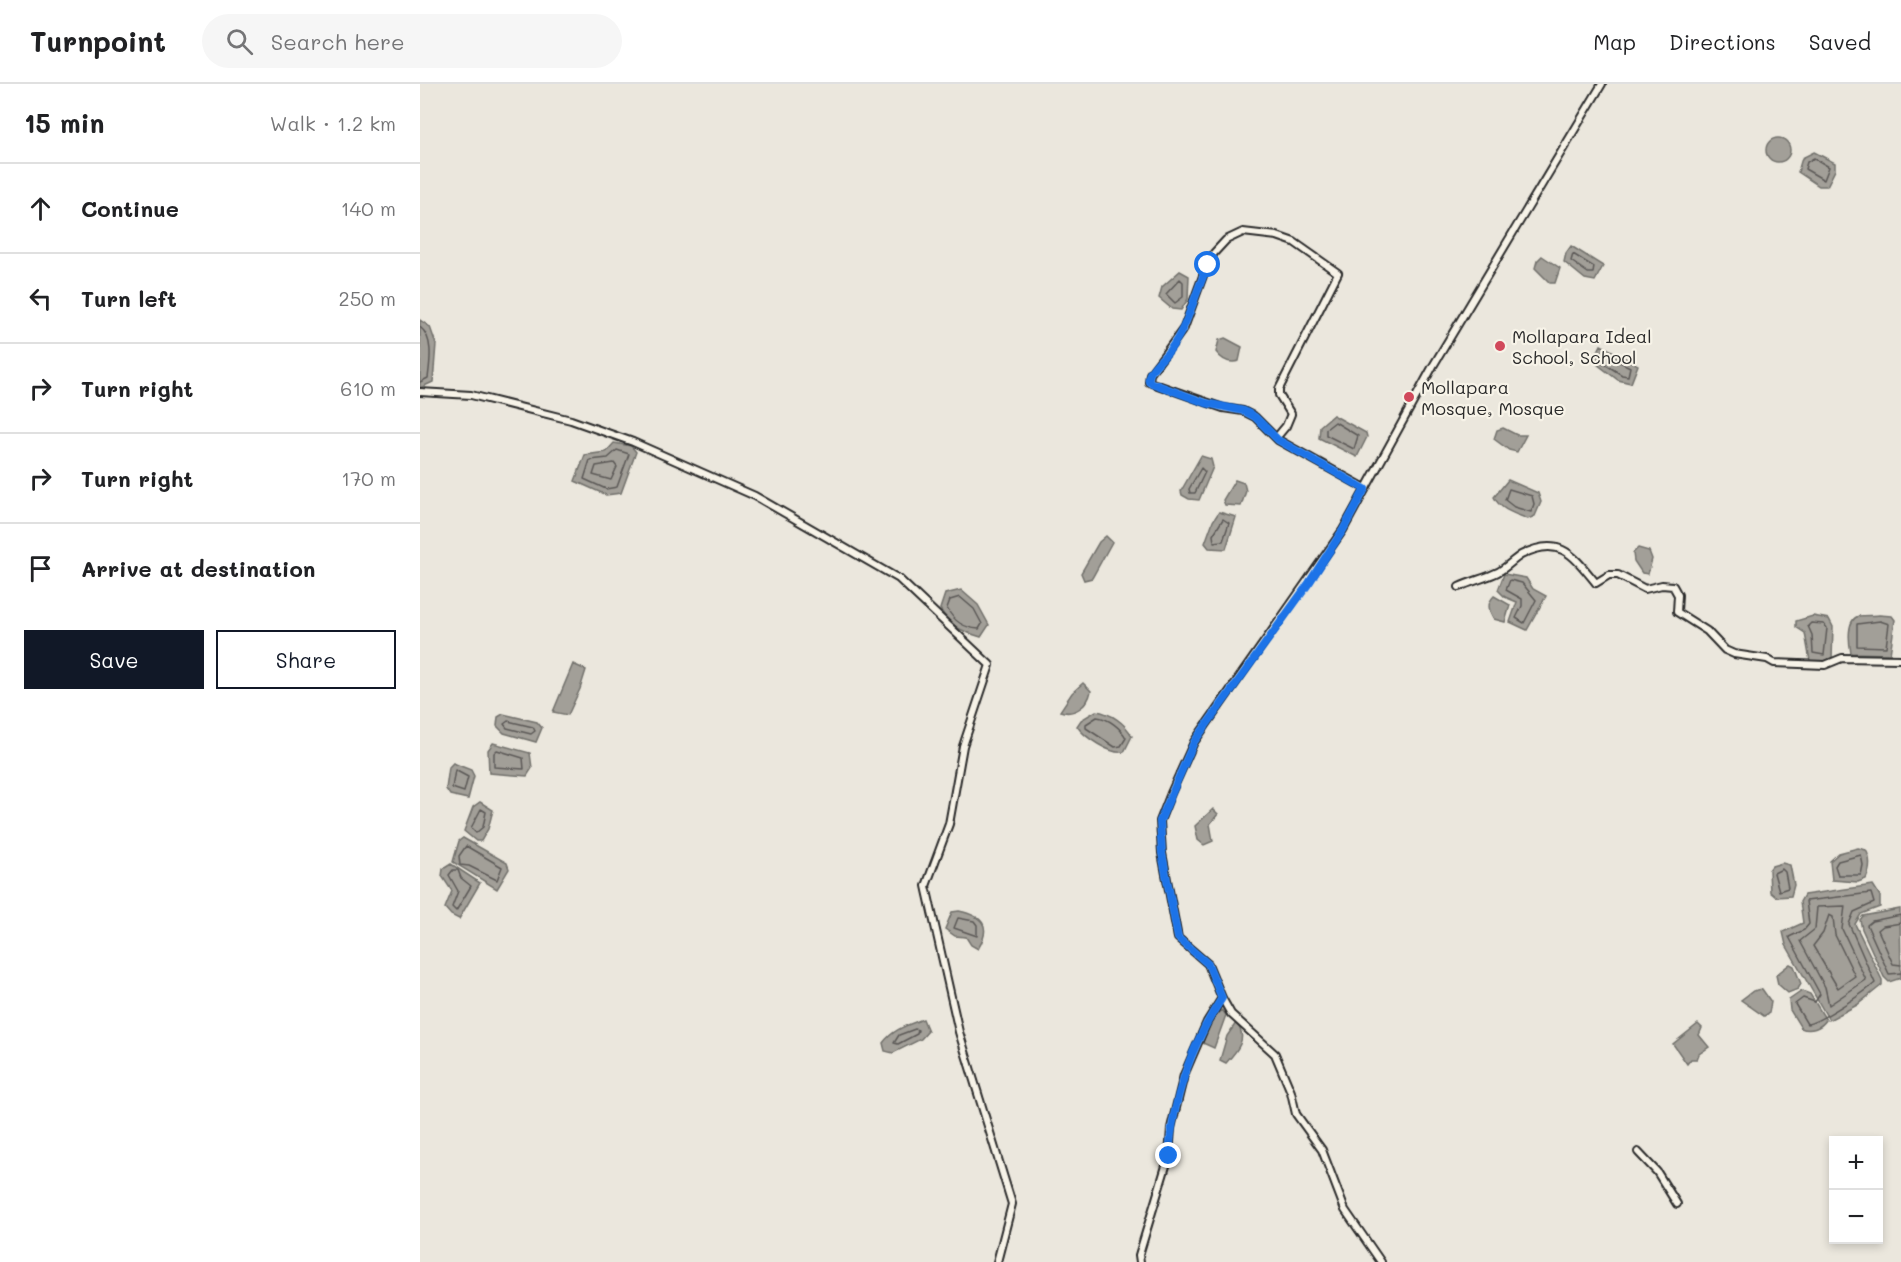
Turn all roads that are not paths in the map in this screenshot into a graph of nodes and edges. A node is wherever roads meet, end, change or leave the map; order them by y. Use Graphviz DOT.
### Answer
graph roads {
  1 [pos="1602,84"];
  2 [pos="420,392"];
  3 [pos="1276,438"];
  4 [pos="1365,489"];
  5 [pos="1460,587"];
  6 [pos="1901,659"];
  7 [pos="1222,998"];
  8 [pos="1638,1152"];
  9 [pos="1677,1204"];
  10 [pos="997,1262"];
  11 [pos="1140,1262"];
  12 [pos="1381,1262"];
  1 -- 4 [label="street"];
  2 -- 10 [label="street"];
  3 -- 3 [label="street"];
  3 -- 4 [label="street"];
  4 -- 7 [label="street"];
  5 -- 6 [label="street"];
  7 -- 11 [label="street"];
  7 -- 12 [label="street"];
  8 -- 9 [label="street"];
}
